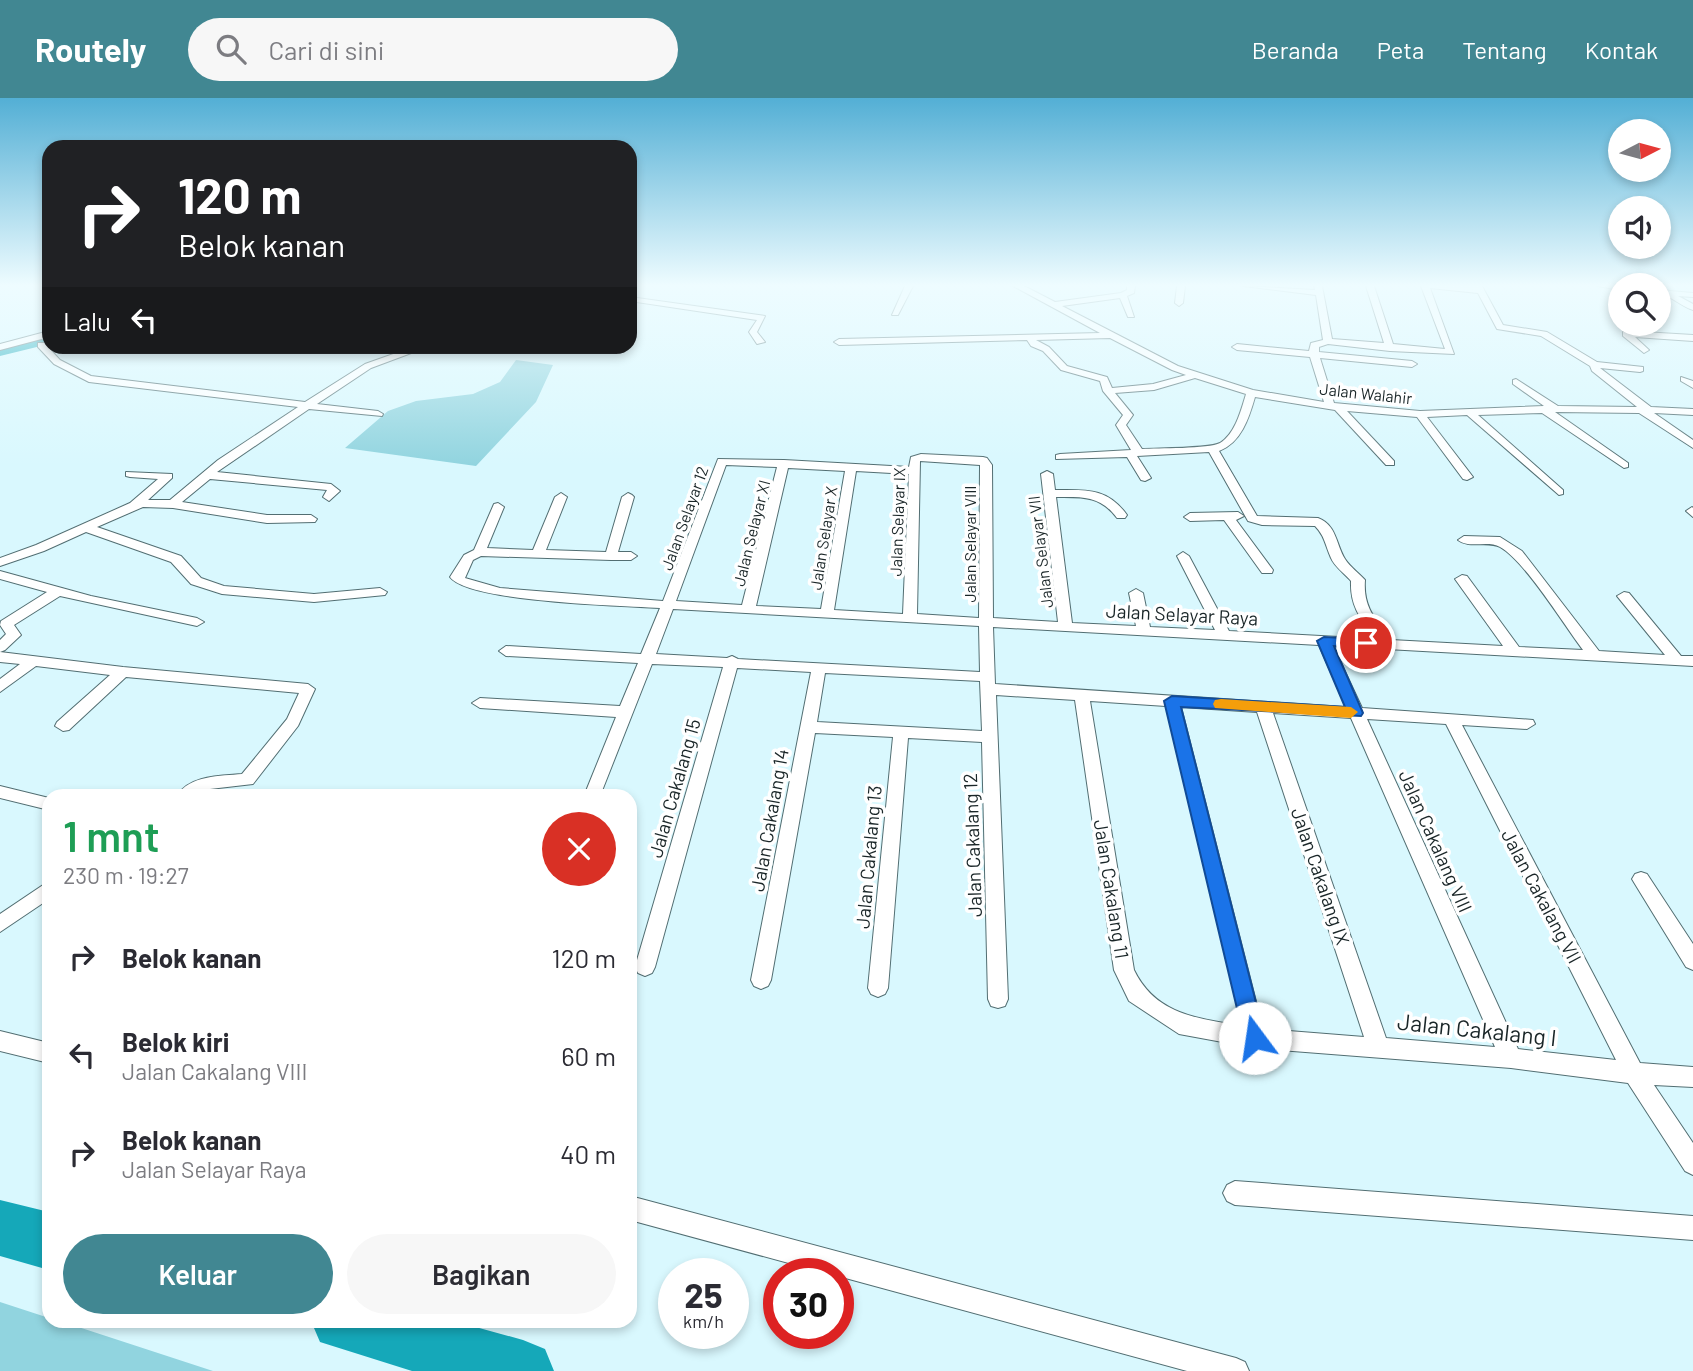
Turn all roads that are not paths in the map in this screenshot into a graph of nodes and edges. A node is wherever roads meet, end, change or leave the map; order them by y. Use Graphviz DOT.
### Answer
graph roads {
  1 [pos="40,345"];
  2 [pos="1035,345"];
  3 [pos="1134,345"];
  4 [pos="1314,345"];
  5 [pos="1367,345"];
  6 [pos="1448,345"];
  7 [pos="1563,345"];
  8 [pos="1638,345"];
  9 [pos="1237,346"];
  10 [pos="1390,348"];
  11 [pos="1644,351"];
  12 [pos="52,354"];
  13 [pos="403,354"];
  14 [pos="1314,354"];
  15 [pos="0,356"];
  16 [pos="1412,364"];
  17 [pos="1595,365"];
  18 [pos="1640,369"];
  19 [pos="1195,375"];
  20 [pos="1516,382"];
  21 [pos="1108,391"];
  22 [pos="1251,393"];
  23 [pos="1334,406"];
  24 [pos="303,407"];
  25 [pos="1549,409"];
  26 [pos="1646,411"];
  27 [pos="1693,412"];
  28 [pos="378,414"];
  29 [pos="1420,414"];
  30 [pos="1471,414"];
  31 [pos="1693,445"];
  32 [pos="1213,450"];
  33 [pos="1134,452"];
  34 [pos="1060,457"];
  35 [pos="784,463"];
  36 [pos="1390,463"];
  37 [pos="986,465"];
  38 [pos="1624,465"];
  39 [pos="851,467"];
  40 [pos="914,471"];
  41 [pos="130,474"];
  42 [pos="1047,474"];
  43 [pos="208,475"];
  44 [pos="1468,477"];
  45 [pos="1145,478"];
  46 [pos="1559,492"];
  47 [pos="1051,493"];
  48 [pos="329,497"];
  49 [pos="561,497"];
  50 [pos="628,498"];
  51 [pos="173,504"];
  52 [pos="135,505"];
  53 [pos="498,508"];
  54 [pos="1121,515"];
  55 [pos="1227,516"];
  56 [pos="1251,516"];
  57 [pos="1190,517"];
  58 [pos="311,519"];
  59 [pos="87,528"];
  60 [pos="1464,540"];
  61 [pos="479,552"];
  62 [pos="538,553"];
  63 [pos="611,556"];
  64 [pos="631,556"];
  65 [pos="1183,556"];
  66 [pos="0,562"];
  67 [pos="1267,570"];
  68 [pos="0,575"];
  69 [pos="1462,579"];
  70 [pos="57,592"];
  71 [pos="380,592"];
  72 [pos="1136,593"];
  73 [pos="1625,596"];
  74 [pos="668,606"];
  75 [pos="748,610"];
  76 [pos="827,614"];
  77 [pos="910,618"];
  78 [pos="197,622"];
  79 [pos="986,623"];
  80 [pos="1066,627"];
  81 [pos="1144,631"];
  82 [pos="1224,636"];
  83 [pos="1324,641"];
  84 [pos="1387,645"];
  85 [pos="0,646"];
  86 [pos="506,651"];
  87 [pos="1515,652"];
  88 [pos="1595,656"];
  89 [pos="0,657"];
  90 [pos="646,658"];
  91 [pos="1677,660"];
  92 [pos="33,661"];
  93 [pos="732,661"];
  94 [pos="1693,661"];
  95 [pos="819,667"];
  96 [pos="123,672"];
  97 [pos="988,683"];
  98 [pos="0,687"];
  99 [pos="1082,695"];
  100 [pos="1172,701"];
  101 [pos="480,704"];
  102 [pos="1263,707"];
  103 [pos="626,712"];
  104 [pos="1356,713"];
  105 [pos="1451,719"];
  106 [pos="1527,724"];
  107 [pos="64,726"];
  108 [pos="808,727"];
  109 [pos="901,731"];
  110 [pos="990,737"];
  111 [pos="197,789"];
  112 [pos="595,789"];
  113 [pos="0,792"];
  114 [pos="42,802"];
  115 [pos="1641,879"];
  116 [pos="42,894"];
  117 [pos="0,924"];
  118 [pos="1693,961"];
  119 [pos="645,967"];
  120 [pos="761,980"];
  121 [pos="878,988"];
  122 [pos="998,999"];
  123 [pos="1255,1038"];
  124 [pos="0,1041"];
  125 [pos="1378,1046"];
  126 [pos="42,1051"];
  127 [pos="1511,1058"];
  128 [pos="1634,1073"];
  129 [pos="1693,1077"];
  130 [pos="1693,1163"];
  131 [pos="1235,1193"];
  132 [pos="637,1210"];
  133 [pos="1693,1228"];
  134 [pos="1236,1371"];
  1 -- 15 [label="street"];
  2 -- 21 [label="street"];
  3 -- 19 [label="street, Jalan Walahir"];
  4 -- 14 [label="street"];
  5 -- 10 [label="street"];
  6 -- 10 [label="street"];
  7 -- 17 [label="street"];
  8 -- 11 [label="street"];
  9 -- 14 [label="street"];
  12 -- 24 [label="street"];
  13 -- 24 [label="street"];
  14 -- 16 [label="street"];
  14 -- 23 [label="street"];
  17 -- 18 [label="street"];
  17 -- 26 [label="street"];
  19 -- 21 [label="street"];
  19 -- 22 [label="street, Jalan Walahir"];
  20 -- 25 [label="street"];
  21 -- 33 [label="street"];
  22 -- 23 [label="street, Jalan Walahir"];
  22 -- 32 [label="street"];
  23 -- 29 [label="street, Jalan Walahir"];
  23 -- 36 [label="street"];
  24 -- 28 [label="street"];
  24 -- 43 [label="street"];
  25 -- 26 [label="street, Jalan Walahir"];
  25 -- 30 [label="street, Jalan Walahir"];
  25 -- 38 [label="street"];
  26 -- 27 [label="street, Jalan Walahir"];
  26 -- 31 [label="street"];
  29 -- 30 [label="street, Jalan Walahir"];
  29 -- 44 [label="street"];
  30 -- 46 [label="street"];
  32 -- 33 [label="street"];
  32 -- 56 [label="street"];
  33 -- 34 [label="street"];
  33 -- 45 [label="street"];
  35 -- 39 [label="street"];
  35 -- 74 [label="street, Jalan Selayar 12"];
  35 -- 75 [label="street, Jalan Selayar XI"];
  37 -- 40 [label="street, Jalan Selayar IX"];
  37 -- 79 [label="street, Jalan Selayar VIII"];
  39 -- 40 [label="street"];
  39 -- 76 [label="street, Jalan Selayar X"];
  40 -- 77 [label="street, Jalan Selayar IX"];
  41 -- 52 [label="street"];
  42 -- 47 [label="street, Jalan Selayar VII"];
  43 -- 48 [label="street"];
  43 -- 51 [label="street"];
  47 -- 54 [label="street"];
  47 -- 80 [label="street, Jalan Selayar VII"];
  49 -- 62 [label="street"];
  50 -- 63 [label="street"];
  51 -- 52 [label="street"];
  51 -- 58 [label="street"];
  52 -- 59 [label="street"];
  53 -- 61 [label="street"];
  55 -- 56 [label="street"];
  55 -- 57 [label="street"];
  55 -- 67 [label="street"];
  56 -- 84 [label="street"];
  59 -- 66 [label="street"];
  59 -- 71 [label="street"];
  60 -- 88 [label="street"];
  61 -- 62 [label="street"];
  61 -- 74 [label="street, Jalan Selayar Raya"];
  62 -- 63 [label="street"];
  63 -- 64 [label="street"];
  65 -- 82 [label="street"];
  68 -- 70 [label="street"];
  69 -- 87 [label="street"];
  70 -- 78 [label="street"];
  70 -- 85 [label="street"];
  72 -- 81 [label="street"];
  73 -- 91 [label="street"];
  74 -- 75 [label="street, Jalan Selayar Raya"];
  74 -- 90 [label="street"];
  75 -- 76 [label="street, Jalan Selayar Raya"];
  76 -- 77 [label="street, Jalan Selayar Raya"];
  77 -- 79 [label="street, Jalan Selayar Raya"];
  79 -- 80 [label="street, Jalan Selayar Raya"];
  79 -- 97 [label="street, Jalan Selayar VIII"];
  80 -- 81 [label="street, Jalan Selayar Raya"];
  81 -- 82 [label="street, Jalan Selayar Raya"];
  82 -- 83 [label="street, Jalan Selayar Raya"];
  83 -- 84 [label="street, Jalan Selayar Raya"];
  83 -- 104 [label="street, Jalan Cakalang VIII"];
  84 -- 87 [label="street, Jalan Selayar Raya"];
  86 -- 90 [label="street"];
  87 -- 88 [label="street, Jalan Selayar Raya"];
  88 -- 91 [label="street, Jalan Selayar Raya"];
  89 -- 92 [label="street"];
  90 -- 93 [label="street"];
  90 -- 103 [label="street"];
  91 -- 94 [label="street, Jalan Selayar Raya"];
  92 -- 96 [label="street"];
  92 -- 98 [label="street"];
  93 -- 95 [label="street"];
  93 -- 119 [label="street, Jalan Cakalang 15"];
  95 -- 97 [label="street"];
  95 -- 108 [label="street, Jalan Cakalang 14"];
  96 -- 107 [label="street"];
  96 -- 111 [label="street"];
  97 -- 99 [label="street"];
  97 -- 110 [label="street, Jalan Cakalang 12"];
  99 -- 100 [label="street"];
  99 -- 123 [label="street, Jalan Cakalang 11"];
  100 -- 102 [label="street"];
  100 -- 123 [label="street"];
  101 -- 103 [label="street"];
  102 -- 104 [label="street"];
  102 -- 125 [label="street, Jalan Cakalang IX"];
  103 -- 112 [label="street"];
  104 -- 105 [label="street"];
  104 -- 127 [label="street, Jalan Cakalang VIII"];
  105 -- 106 [label="street"];
  105 -- 128 [label="street, Jalan Cakalang VII"];
  108 -- 109 [label="street"];
  108 -- 120 [label="street, Jalan Cakalang 14"];
  109 -- 110 [label="street"];
  109 -- 121 [label="street, Jalan Cakalang 13"];
  110 -- 122 [label="street, Jalan Cakalang 12"];
  113 -- 114 [label="street"];
  115 -- 118 [label="street"];
  116 -- 117 [label="street"];
  123 -- 125 [label="street, Jalan Cakalang I"];
  124 -- 126 [label="street"];
  125 -- 127 [label="street, Jalan Cakalang I"];
  127 -- 128 [label="street, Jalan Cakalang I"];
  128 -- 129 [label="street, Jalan Cakalang I"];
  128 -- 130 [label="street, Jalan Cakalang VII"];
  131 -- 133 [label="street"];
  132 -- 134 [label="street"];
}
